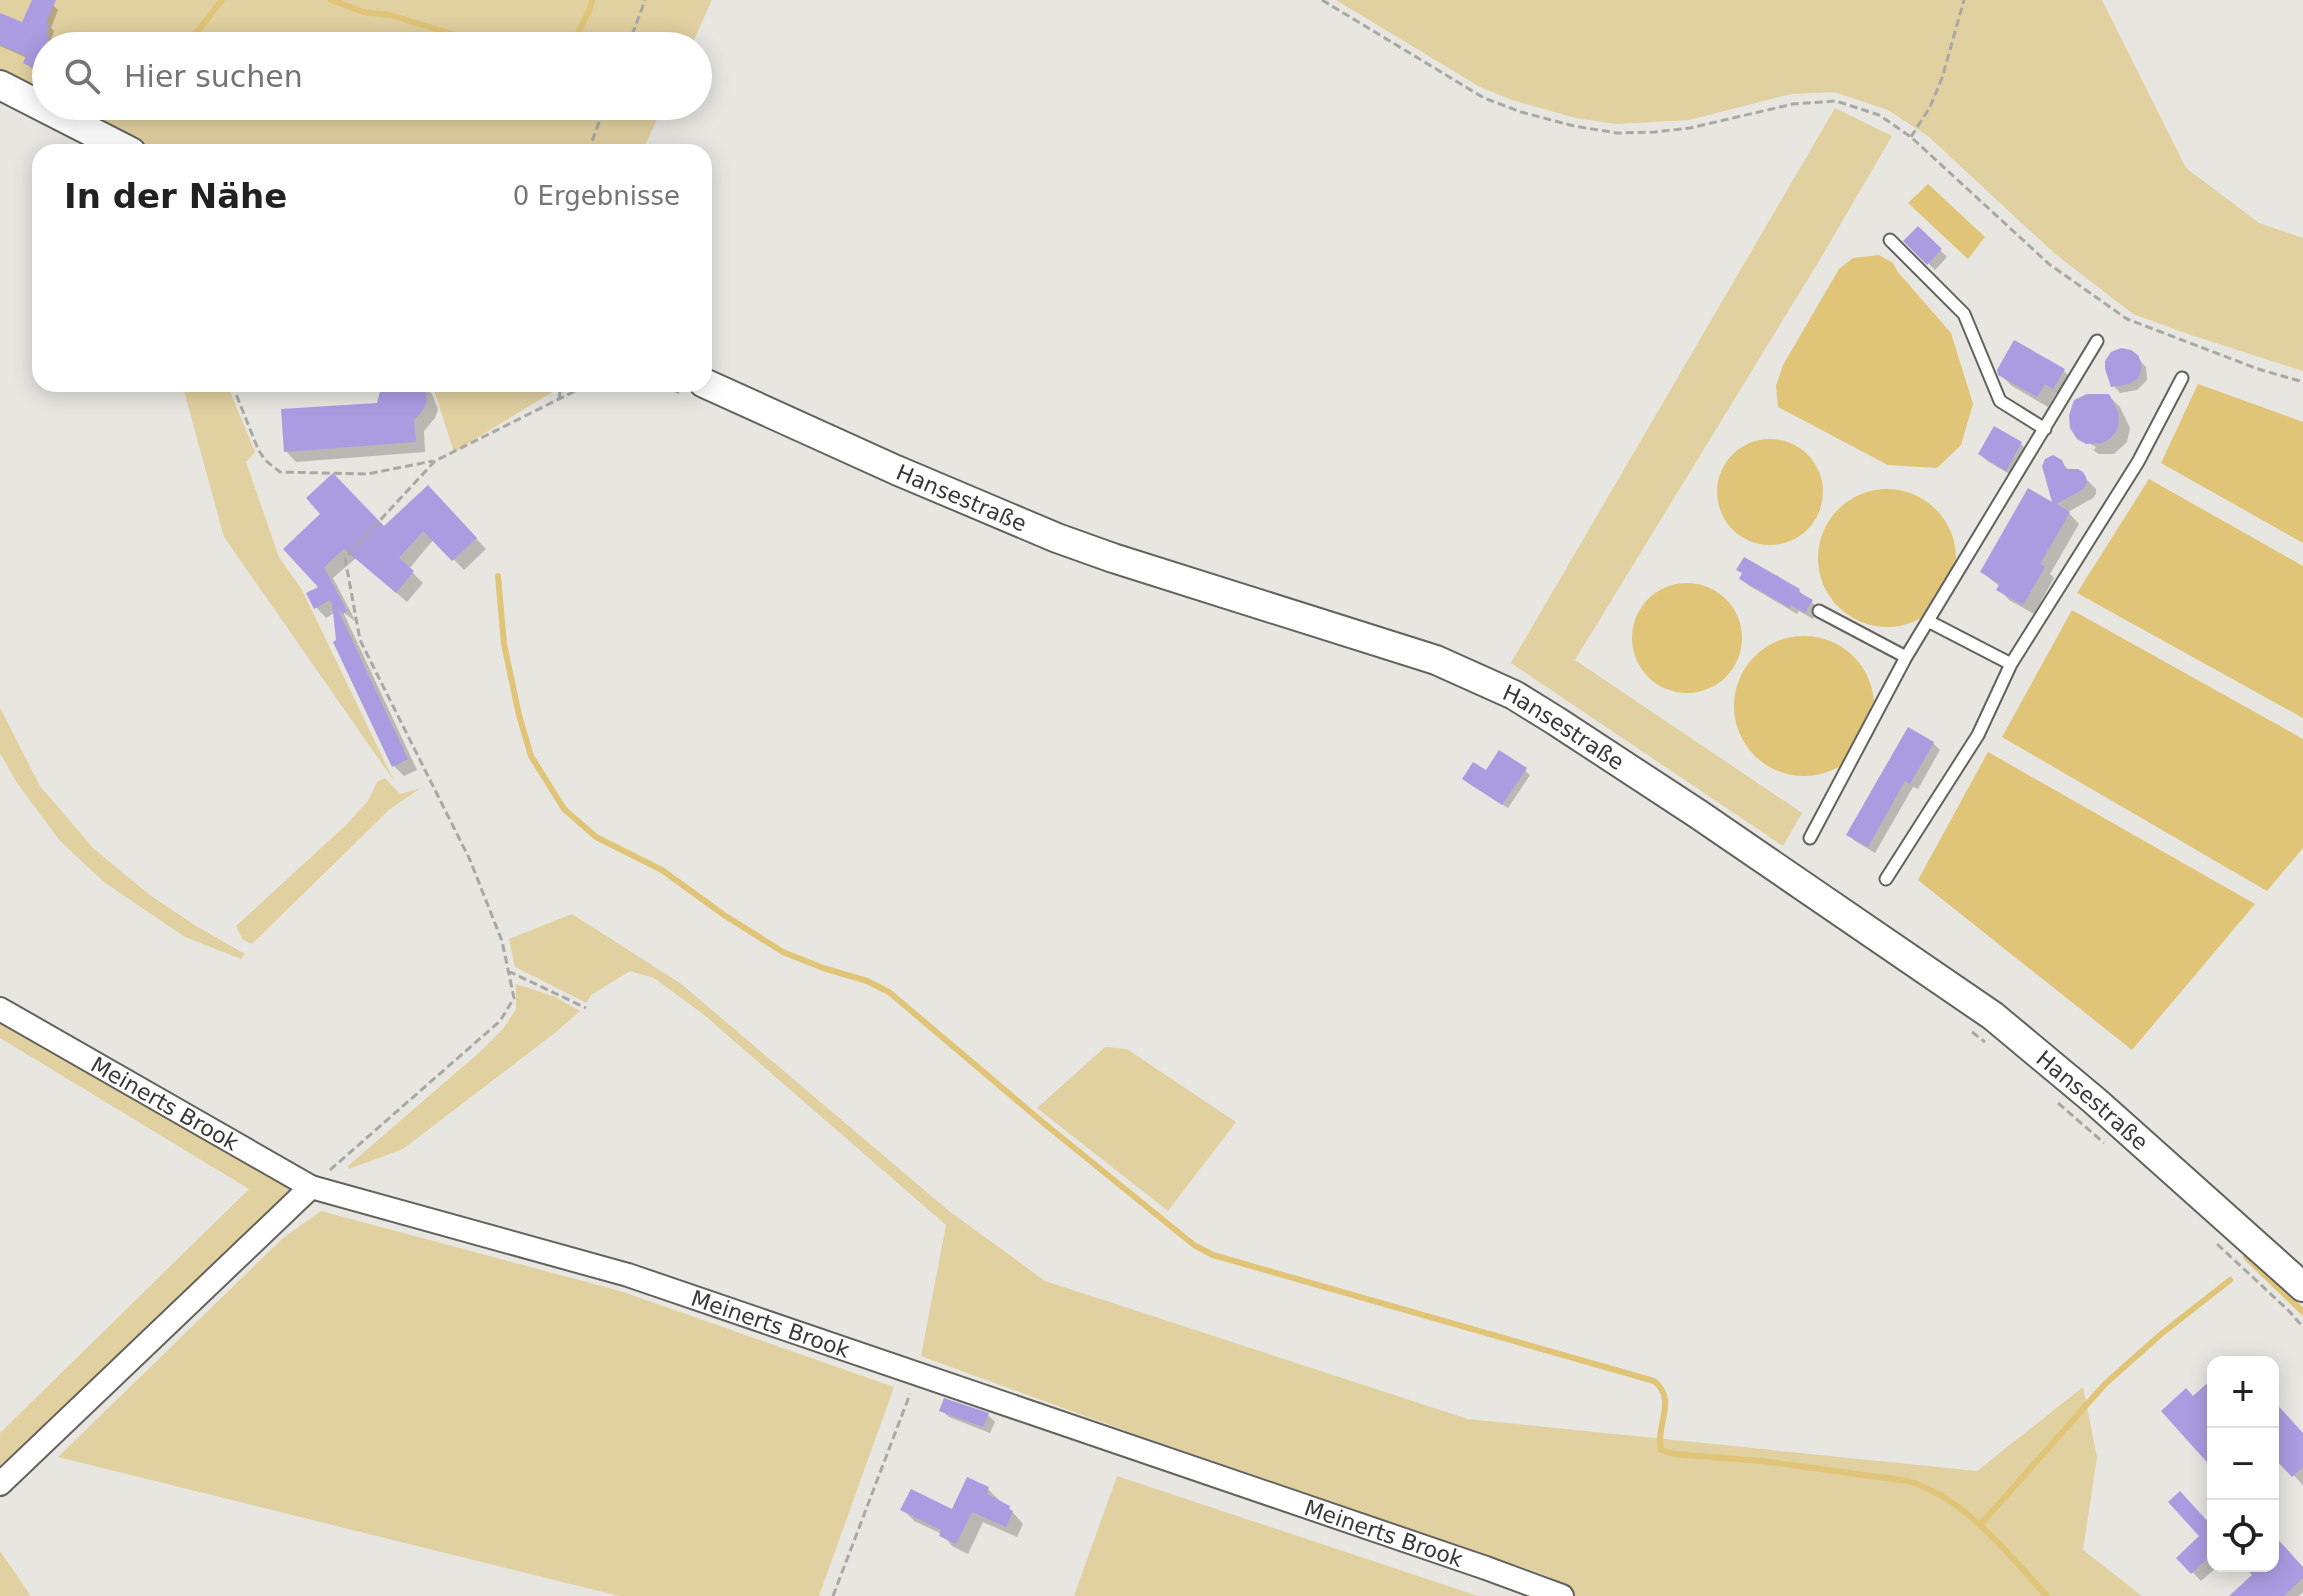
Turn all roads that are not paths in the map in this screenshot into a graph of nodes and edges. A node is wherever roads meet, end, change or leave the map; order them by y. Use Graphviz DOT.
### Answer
graph roads {
  1 [pos="0,85"];
  2 [pos="32,101"];
  3 [pos="69,120"];
  4 [pos="115,144"];
  5 [pos="1890,240"];
  6 [pos="2097,341"];
  7 [pos="2182,378"];
  8 [pos="701,392"];
  9 [pos="2045,429"];
  10 [pos="1819,611"];
  11 [pos="1928,621"];
  12 [pos="1906,657"];
  13 [pos="2011,664"];
  14 [pos="1810,838"];
  15 [pos="1886,879"];
  16 [pos="0,1009"];
  17 [pos="311,1187"];
  18 [pos="2303,1287"];
  19 [pos="0,1484"];
  20 [pos="1562,1596"];
  1 -- 2 [label="street"];
  3 -- 4 [label="street"];
  5 -- 9 [label="lane"];
  6 -- 9 [label="lane"];
  7 -- 13 [label="lane"];
  8 -- 18 [label="street, Hansestraße"];
  9 -- 11 [label="lane"];
  10 -- 12 [label="lane"];
  11 -- 12 [label="lane"];
  11 -- 13 [label="lane"];
  12 -- 14 [label="lane"];
  13 -- 15 [label="lane"];
  16 -- 17 [label="street, Meinerts Brook"];
  17 -- 19 [label="street"];
  17 -- 20 [label="street, Meinerts Brook"];
}
